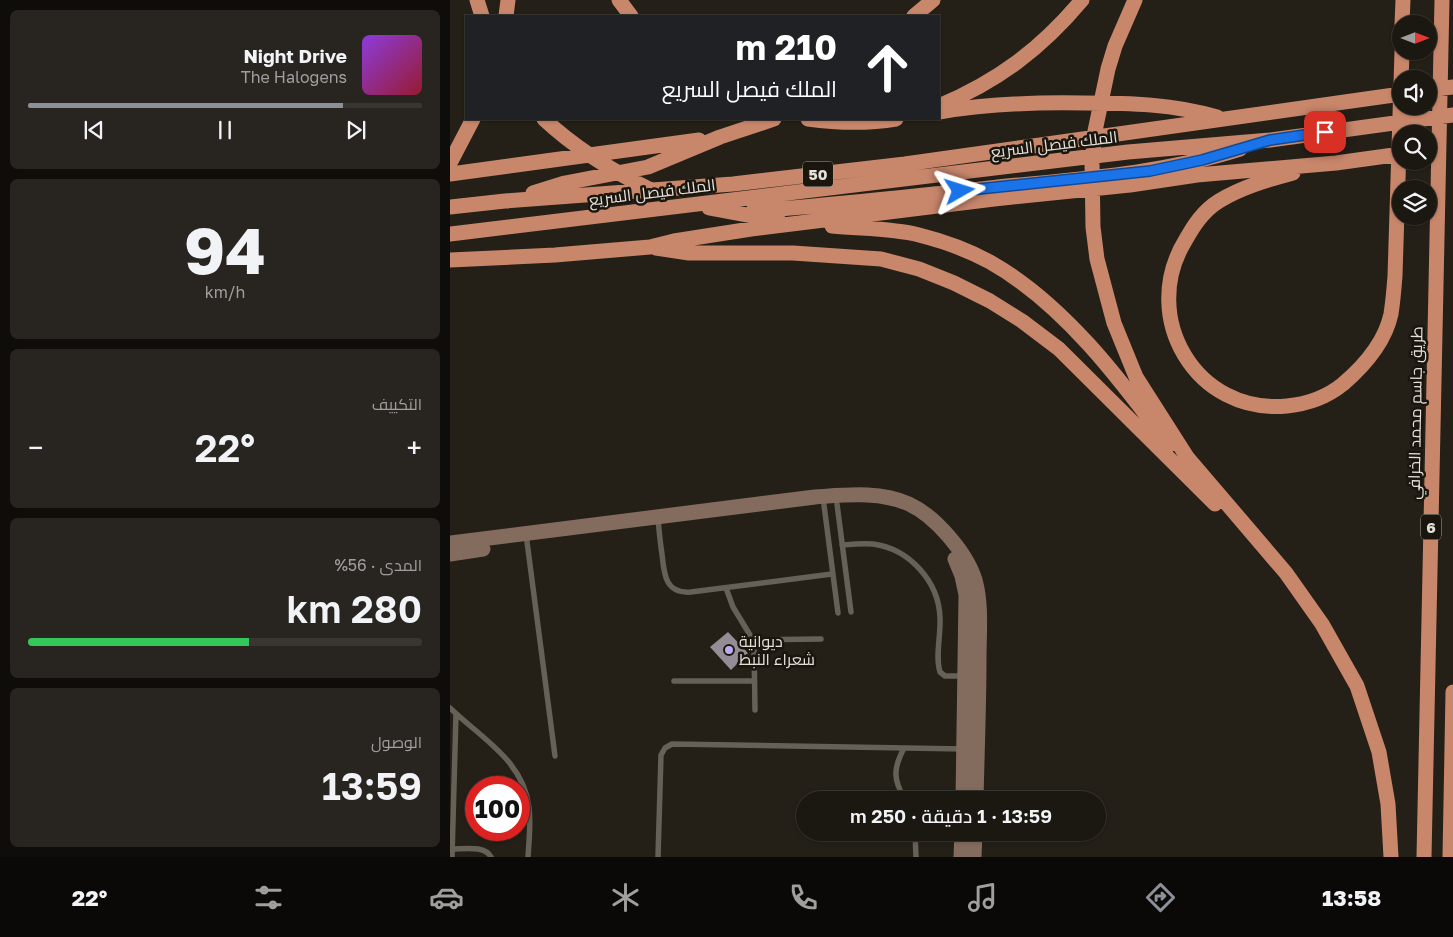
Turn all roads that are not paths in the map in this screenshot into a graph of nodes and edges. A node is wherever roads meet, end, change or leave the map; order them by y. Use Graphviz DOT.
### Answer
graph roads {
  1 [pos="477,0"];
  2 [pos="508,0"];
  3 [pos="619,0"];
  4 [pos="933,0"];
  5 [pos="1082,0"];
  6 [pos="1134,0"];
  7 [pos="1403,0"];
  8 [pos="1442,0"];
  9 [pos="482,15"];
  10 [pos="506,15"];
  11 [pos="630,15"];
  12 [pos="915,15"];
  13 [pos="1402,15"];
  14 [pos="1402,60"];
  15 [pos="1453,87"];
  16 [pos="1437,89"];
  17 [pos="1392,95"];
  18 [pos="940,106"];
  19 [pos="940,112"];
  20 [pos="1453,115"];
  21 [pos="1223,119"];
  22 [pos="472,120"];
  23 [pos="545,120"];
  24 [pos="771,120"];
  25 [pos="819,120"];
  26 [pos="887,120"];
  27 [pos="720,137"];
  28 [pos="1270,140"];
  29 [pos="1453,147"];
  30 [pos="1437,149"];
  31 [pos="1392,155"];
  32 [pos="450,163"];
  33 [pos="1336,163"];
  34 [pos="450,174"];
  35 [pos="505,201"];
  36 [pos="450,207"];
  37 [pos="738,212"];
  38 [pos="450,234"];
  39 [pos="650,247"];
  40 [pos="450,260"];
  41 [pos="1187,457"];
  42 [pos="830,504"];
  43 [pos="658,522"];
  44 [pos="527,538"];
  45 [pos="450,543"];
  46 [pos="842,545"];
  47 [pos="450,554"];
  48 [pos="832,574"];
  49 [pos="1286,574"];
  50 [pos="847,584"];
  51 [pos="834,586"];
  52 [pos="726,588"];
  53 [pos="851,612"];
  54 [pos="838,613"];
  55 [pos="821,639"];
  56 [pos="752,640"];
  57 [pos="972,677"];
  58 [pos="674,681"];
  59 [pos="754,681"];
  60 [pos="1453,692"];
  61 [pos="450,708"];
  62 [pos="755,710"];
  63 [pos="456,714"];
  64 [pos="904,748"];
  65 [pos="971,749"];
  66 [pos="555,756"];
  67 [pos="900,791"];
  68 [pos="964,791"];
  69 [pos="975,791"];
  70 [pos="452,799"];
  71 [pos="915,841"];
  72 [pos="962,841"];
  73 [pos="975,841"];
  74 [pos="452,849"];
  75 [pos="452,857"];
  76 [pos="491,857"];
  77 [pos="528,857"];
  78 [pos="658,857"];
  79 [pos="916,857"];
  80 [pos="961,857"];
  81 [pos="974,857"];
  82 [pos="1391,857"];
  83 [pos="1424,857"];
  84 [pos="1450,857"];
  1 -- 9 [label="highway"];
  2 -- 10 [label="highway"];
  3 -- 11 [label="highway"];
  4 -- 12 [label="highway"];
  5 -- 18 [label="highway"];
  6 -- 41 [label="highway"];
  7 -- 13 [label="highway"];
  8 -- 83 [label="highway, طريق جاسم محمد الخرافي / 6"];
  14 -- 33 [label="highway"];
  15 -- 16 [label="highway"];
  17 -- 21 [label="highway, الملك فيصل السريع / 50"];
  19 -- 21 [label="highway"];
  20 -- 28 [label="highway, الملك فيصل السريع / 50"];
  21 -- 35 [label="highway, الملك فيصل السريع / 50"];
  22 -- 32 [label="highway"];
  23 -- 37 [label="highway"];
  24 -- 27 [label="highway"];
  25 -- 26 [label="highway"];
  27 -- 34 [label="highway"];
  27 -- 35 [label="highway"];
  28 -- 37 [label="highway"];
  28 -- 38 [label="highway, الملك فيصل السريع / 50"];
  29 -- 30 [label="highway"];
  31 -- 33 [label="highway"];
  33 -- 39 [label="highway"];
  35 -- 36 [label="highway, الملك فيصل السريع / 50"];
  37 -- 41 [label="highway"];
  39 -- 40 [label="highway"];
  39 -- 49 [label="highway"];
  41 -- 49 [label="highway"];
  42 -- 43 [label="street"];
  42 -- 46 [label="lane"];
  42 -- 48 [label="lane"];
  42 -- 57 [label="street"];
  43 -- 44 [label="street"];
  43 -- 52 [label="lane"];
  43 -- 57 [label="street"];
  44 -- 45 [label="street"];
  44 -- 47 [label="street"];
  44 -- 66 [label="lane"];
  46 -- 50 [label="lane"];
  46 -- 57 [label="lane"];
  48 -- 51 [label="lane"];
  48 -- 52 [label="lane"];
  49 -- 82 [label="highway"];
  50 -- 51 [label="lane"];
  50 -- 53 [label="lane"];
  51 -- 54 [label="lane"];
  52 -- 56 [label="lane"];
  55 -- 56 [label="lane"];
  56 -- 59 [label="lane"];
  57 -- 65 [label="street"];
  58 -- 59 [label="lane"];
  59 -- 62 [label="lane"];
  60 -- 84 [label="highway"];
  61 -- 63 [label="lane"];
  63 -- 70 [label="lane"];
  63 -- 77 [label="lane"];
  64 -- 65 [label="lane"];
  64 -- 67 [label="lane"];
  64 -- 78 [label="lane"];
  65 -- 68 [label="street"];
  65 -- 69 [label="street"];
  70 -- 74 [label="lane"];
  71 -- 79 [label="lane"];
  72 -- 80 [label="street"];
  73 -- 81 [label="street"];
  74 -- 75 [label="lane"];
  74 -- 76 [label="lane"];
}
